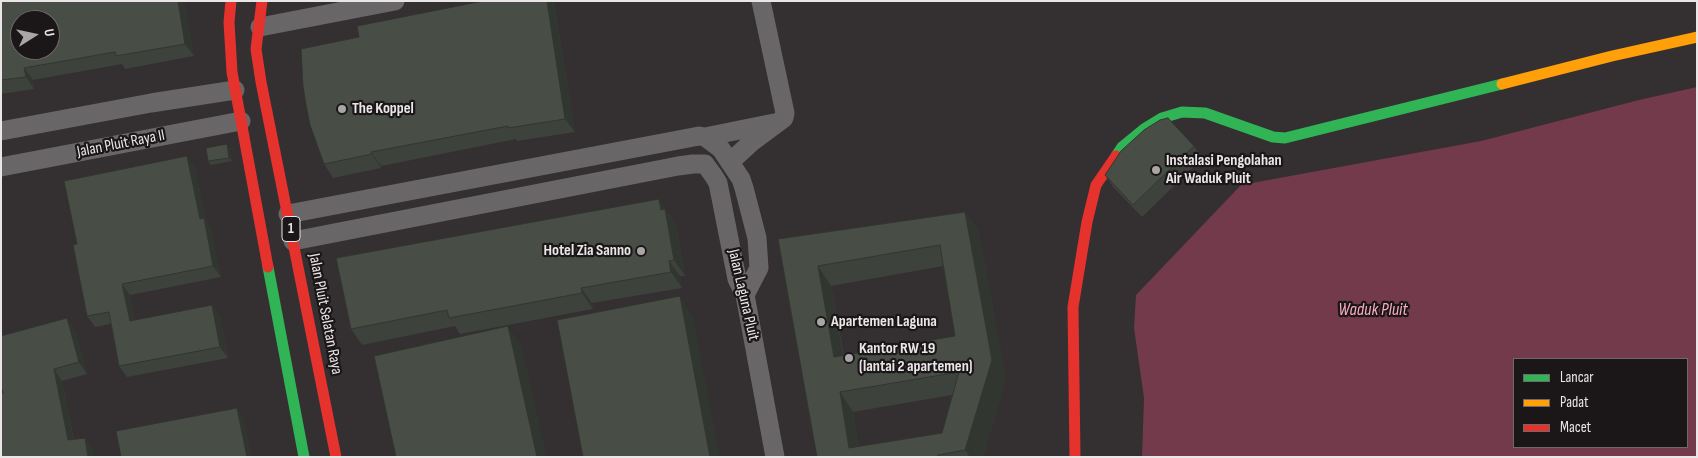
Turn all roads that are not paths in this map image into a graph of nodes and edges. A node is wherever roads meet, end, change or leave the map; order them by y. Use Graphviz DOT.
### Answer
graph roads {
  1 [pos="231,1"];
  2 [pos="262,1"];
  3 [pos="395,1"];
  4 [pos="761,1"];
  5 [pos="260,27"];
  6 [pos="1697,37"];
  7 [pos="235,90"];
  8 [pos="241,121"];
  9 [pos="777,123"];
  10 [pos="1,131"];
  11 [pos="705,137"];
  12 [pos="730,162"];
  13 [pos="1,168"];
  14 [pos="446,184"];
  15 [pos="451,211"];
  16 [pos="288,214"];
  17 [pos="293,241"];
  18 [pos="745,295"];
  19 [pos="304,457"];
  20 [pos="336,457"];
  21 [pos="775,457"];
  22 [pos="1075,457"];
  1 -- 7 [label="main road, 1"];
  2 -- 5 [label="main road, Jalan Pluit Selatan Raya / 1"];
  3 -- 5 [label="street"];
  4 -- 9 [label="street"];
  5 -- 16 [label="main road, Jalan Pluit Selatan Raya / 1"];
  6 -- 22 [label="main road"];
  7 -- 8 [label="main road, 1"];
  7 -- 10 [label="street"];
  8 -- 13 [label="street, Jalan Pluit Raya II"];
  8 -- 19 [label="main road, 1"];
  9 -- 11 [label="street"];
  9 -- 12 [label="street"];
  11 -- 12 [label="street"];
  11 -- 14 [label="street"];
  12 -- 18 [label="street"];
  14 -- 15 [label="street"];
  14 -- 16 [label="street"];
  15 -- 17 [label="street"];
  15 -- 18 [label="street, Jalan Laguna Pluit"];
  16 -- 17 [label="main road, Jalan Pluit Selatan Raya / 1"];
  17 -- 20 [label="main road, Jalan Pluit Selatan Raya / 1"];
  18 -- 21 [label="street, Jalan Laguna Pluit"];
}
